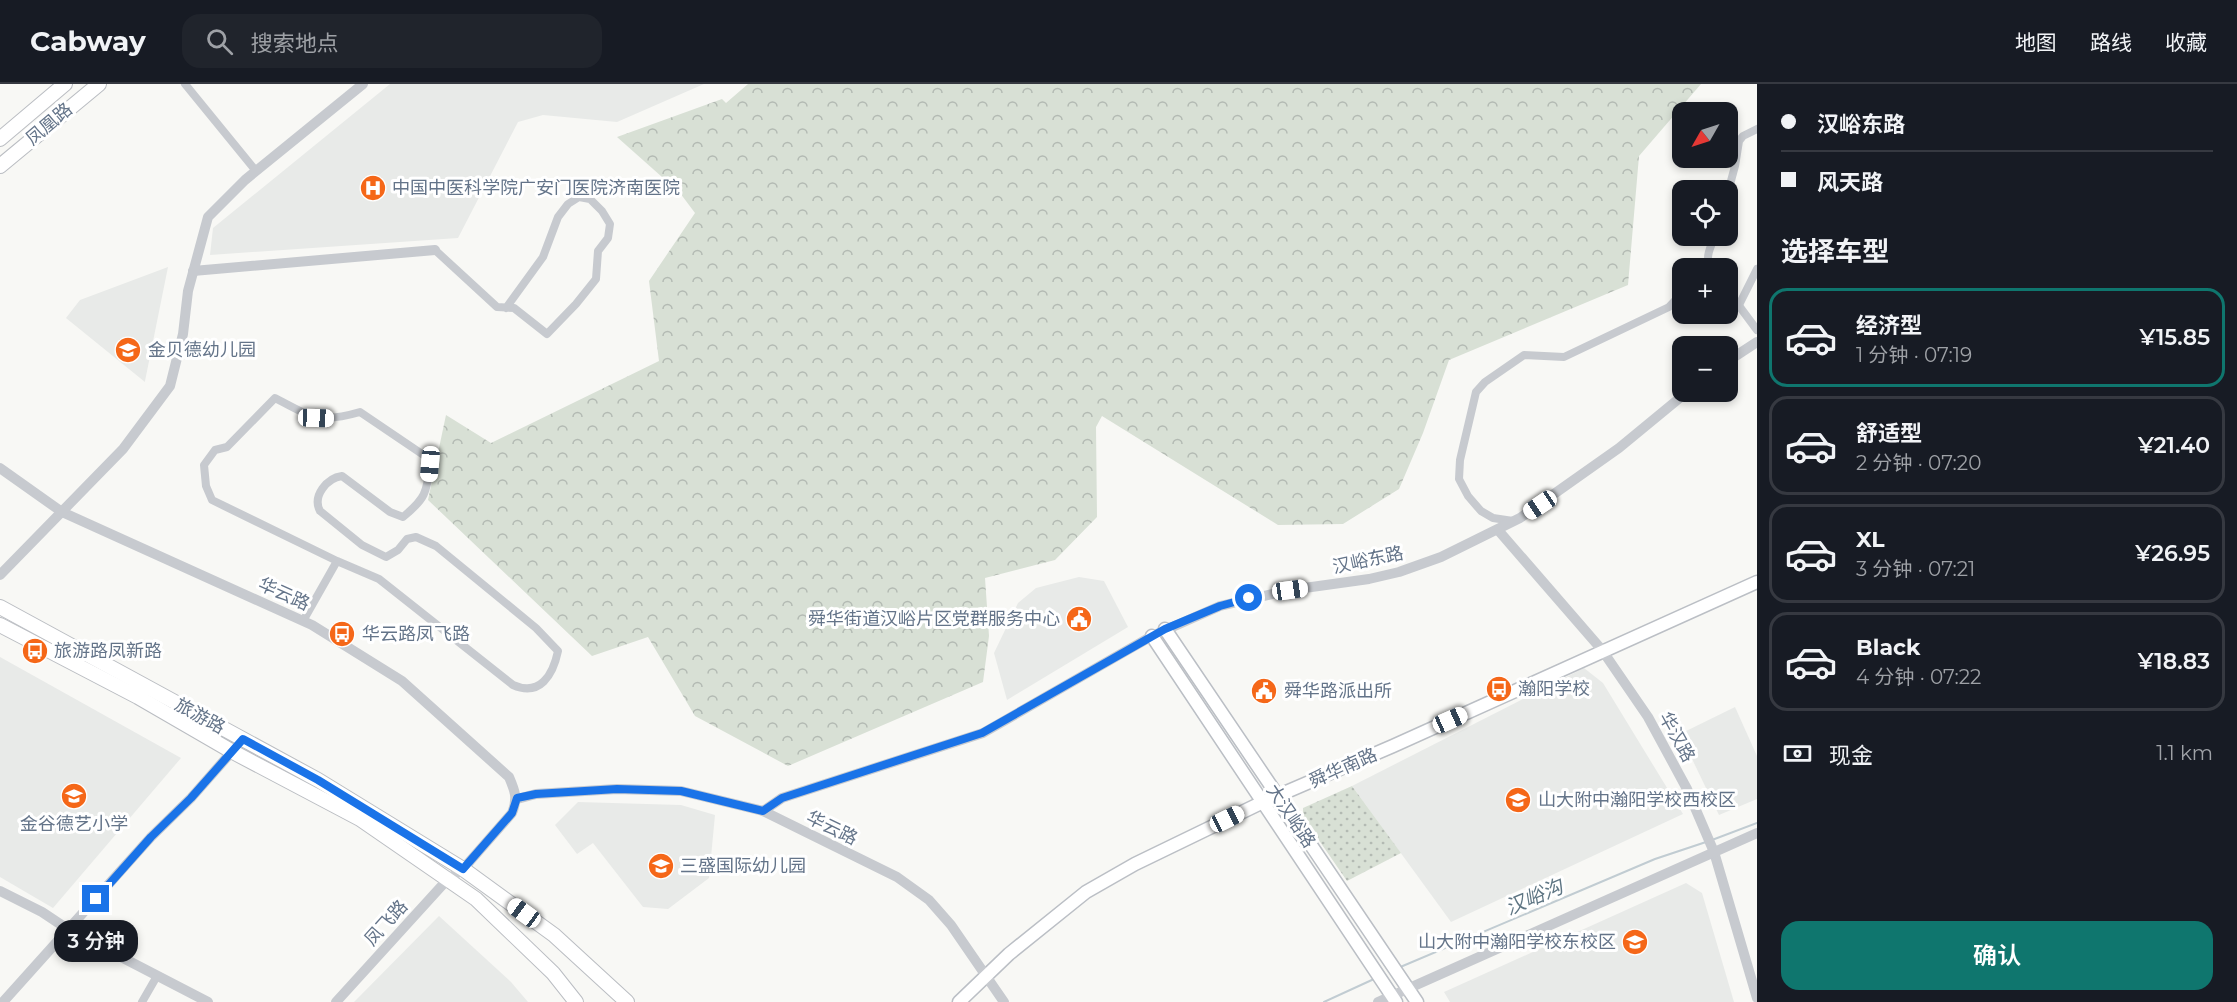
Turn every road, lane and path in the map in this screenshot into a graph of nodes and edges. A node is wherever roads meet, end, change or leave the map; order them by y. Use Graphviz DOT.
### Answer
graph roads {
  1 [pos="65,84"];
  2 [pos="99,84"];
  3 [pos="185,84"];
  4 [pos="363,84"];
  5 [pos="1757,129"];
  6 [pos="0,139"];
  7 [pos="0,166"];
  8 [pos="256,171"];
  9 [pos="1731,180"];
  10 [pos="435,250"];
  11 [pos="1757,269"];
  12 [pos="193,271"];
  13 [pos="1672,304"];
  14 [pos="1739,305"];
  15 [pos="506,308"];
  16 [pos="1757,330"];
  17 [pos="1757,342"];
  18 [pos="1738,354"];
  19 [pos="1674,402"];
  20 [pos="0,468"];
  21 [pos="62,512"];
  22 [pos="1513,522"];
  23 [pos="1498,530"];
  24 [pos="337,561"];
  25 [pos="0,575"];
  26 [pos="1757,582"];
  27 [pos="0,607"];
  28 [pos="303,621"];
  29 [pos="0,625"];
  30 [pos="1165,629"];
  31 [pos="1152,636"];
  32 [pos="1602,650"];
  33 [pos="243,739"];
  34 [pos="233,752"];
  35 [pos="1278,796"];
  36 [pos="517,798"];
  37 [pos="1263,802"];
  38 [pos="763,811"];
  39 [pos="1757,833"];
  40 [pos="1711,845"];
  41 [pos="463,869"];
  42 [pos="447,880"];
  43 [pos="0,891"];
  44 [pos="69,930"];
  45 [pos="157,976"];
  46 [pos="985,976"];
  47 [pos="1408,989"];
  48 [pos="1757,998"];
  49 [pos="1394,999"];
  50 [pos="3,1002"];
  51 [pos="142,1002"];
  52 [pos="208,1002"];
  53 [pos="336,1002"];
  54 [pos="576,1002"];
  55 [pos="627,1002"];
  56 [pos="959,1002"];
  57 [pos="1004,1002"];
  58 [pos="1378,1002"];
  59 [pos="1417,1002"];
  1 -- 6 [label="main road, 凤凰路"];
  2 -- 7 [label="main road, 凤凰路"];
  3 -- 8 [label="street"];
  4 -- 8 [label="street"];
  5 -- 9 [label="street"];
  8 -- 12 [label="street"];
  10 -- 12 [label="street"];
  10 -- 15 [label="street"];
  11 -- 14 [label="street"];
  12 -- 21 [label="street"];
  13 -- 22 [label="street"];
  14 -- 16 [label="street"];
  15 -- 15 [label="street"];
  17 -- 18 [label="street"];
  19 -- 22 [label="street, 汉峪东路"];
  20 -- 21 [label="street, 华云路"];
  21 -- 25 [label="street"];
  21 -- 28 [label="street, 华云路"];
  22 -- 23 [label="street, 汉峪东路"];
  23 -- 30 [label="street, 汉峪东路"];
  23 -- 32 [label="street, 华汉路"];
  24 -- 24 [label="street"];
  24 -- 28 [label="street"];
  26 -- 32 [label="main road, 舜华南路"];
  27 -- 33 [label="main road, 旅游路"];
  28 -- 36 [label="street, 华云路"];
  29 -- 34 [label="main road, 旅游路"];
  30 -- 31 [label="street, 汉峪东路"];
  30 -- 35 [label="main road, 大汉峪路"];
  31 -- 37 [label="main road, 大汉峪路"];
  31 -- 38 [label="street, 汉峪东路"];
  32 -- 35 [label="main road, 舜华南路"];
  32 -- 40 [label="street, 华汉路"];
  33 -- 34 [label="street"];
  33 -- 41 [label="main road, 旅游路"];
  34 -- 42 [label="main road, 旅游路"];
  34 -- 44 [label="street"];
  35 -- 37 [label="main road, 舜华南路"];
  35 -- 47 [label="main road, 大汉峪路"];
  36 -- 38 [label="street, 华云路"];
  36 -- 41 [label="street"];
  37 -- 46 [label="main road, 舜华南路"];
  37 -- 49 [label="main road, 大汉峪路"];
  38 -- 46 [label="street, 华云路"];
  39 -- 40 [label="street"];
  40 -- 47 [label="street"];
  40 -- 48 [label="street, 华汉路"];
  41 -- 42 [label="street, 凤飞路"];
  41 -- 55 [label="main road, 旅游路"];
  42 -- 53 [label="street, 凤飞路"];
  42 -- 54 [label="main road, 旅游路"];
  43 -- 44 [label="street"];
  44 -- 45 [label="street"];
  44 -- 50 [label="street"];
  45 -- 51 [label="street"];
  45 -- 52 [label="street"];
  46 -- 56 [label="main road, 舜华南路"];
  46 -- 57 [label="street, 华云路"];
  47 -- 49 [label="street"];
  47 -- 59 [label="main road, 大汉峪路"];
  49 -- 58 [label="street"];
}
